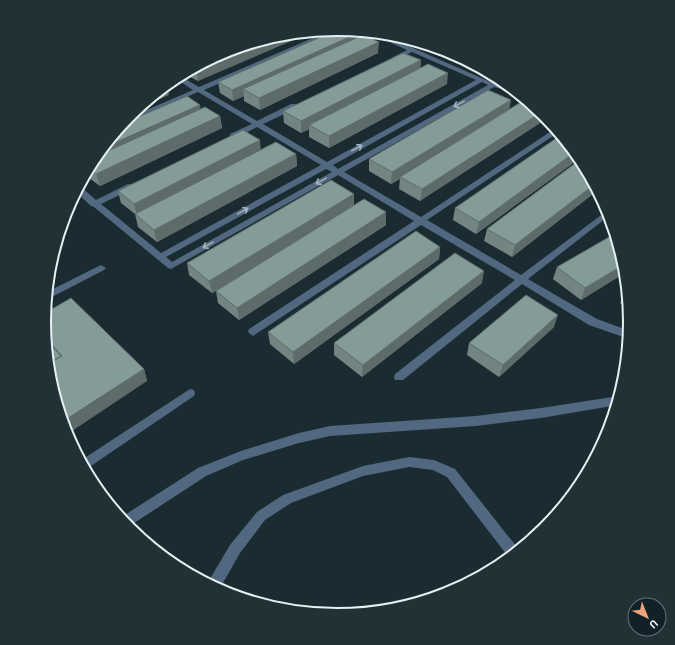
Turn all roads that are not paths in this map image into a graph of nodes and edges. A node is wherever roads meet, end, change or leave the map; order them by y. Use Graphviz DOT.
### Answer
graph roads {
  1 [pos="322,37"];
  2 [pos="394,42"];
  3 [pos="411,50"];
  4 [pos="384,63"];
  5 [pos="184,80"];
  6 [pos="481,80"];
  7 [pos="493,85"];
  8 [pos="501,87"];
  9 [pos="199,90"];
  10 [pos="300,104"];
  11 [pos="140,115"];
  12 [pos="258,124"];
  13 [pos="552,133"];
  14 [pos="222,142"];
  15 [pos="326,165"];
  16 [pos="338,172"];
  17 [pos="137,183"];
  18 [pos="82,193"];
  19 [pos="94,204"];
  20 [pos="603,216"];
  21 [pos="422,221"];
  22 [pos="160,257"];
  23 [pos="101,268"];
  24 [pos="521,280"];
  25 [pos="53,294"];
  26 [pos="253,332"];
  27 [pos="623,333"];
  28 [pos="399,377"];
  29 [pos="190,393"];
  30 [pos="613,401"];
  31 [pos="88,463"];
  32 [pos="130,519"];
  33 [pos="511,551"];
  34 [pos="216,581"];
  1 -- 9 [label="street"];
  2 -- 3 [label="street"];
  3 -- 4 [label="street"];
  3 -- 6 [label="street"];
  5 -- 9 [label="street"];
  6 -- 7 [label="street"];
  15 -- 6 [label="street, one-way"];
  7 -- 8 [label="street"];
  7 -- 16 [label="street, one-way"];
  9 -- 11 [label="street"];
  9 -- 12 [label="street"];
  10 -- 12 [label="street"];
  12 -- 14 [label="street"];
  12 -- 15 [label="street"];
  13 -- 21 [label="street"];
  15 -- 16 [label="street"];
  22 -- 15 [label="street, one-way"];
  16 -- 21 [label="street"];
  16 -- 22 [label="street, one-way"];
  17 -- 19 [label="street"];
  18 -- 19 [label="street"];
  19 -- 22 [label="street"];
  20 -- 24 [label="street"];
  21 -- 24 [label="street"];
  21 -- 26 [label="street"];
  23 -- 25 [label="street"];
  24 -- 27 [label="street"];
  24 -- 28 [label="street"];
  29 -- 31 [label="street"];
  30 -- 32 [label="street"];
  33 -- 34 [label="street"];
}
